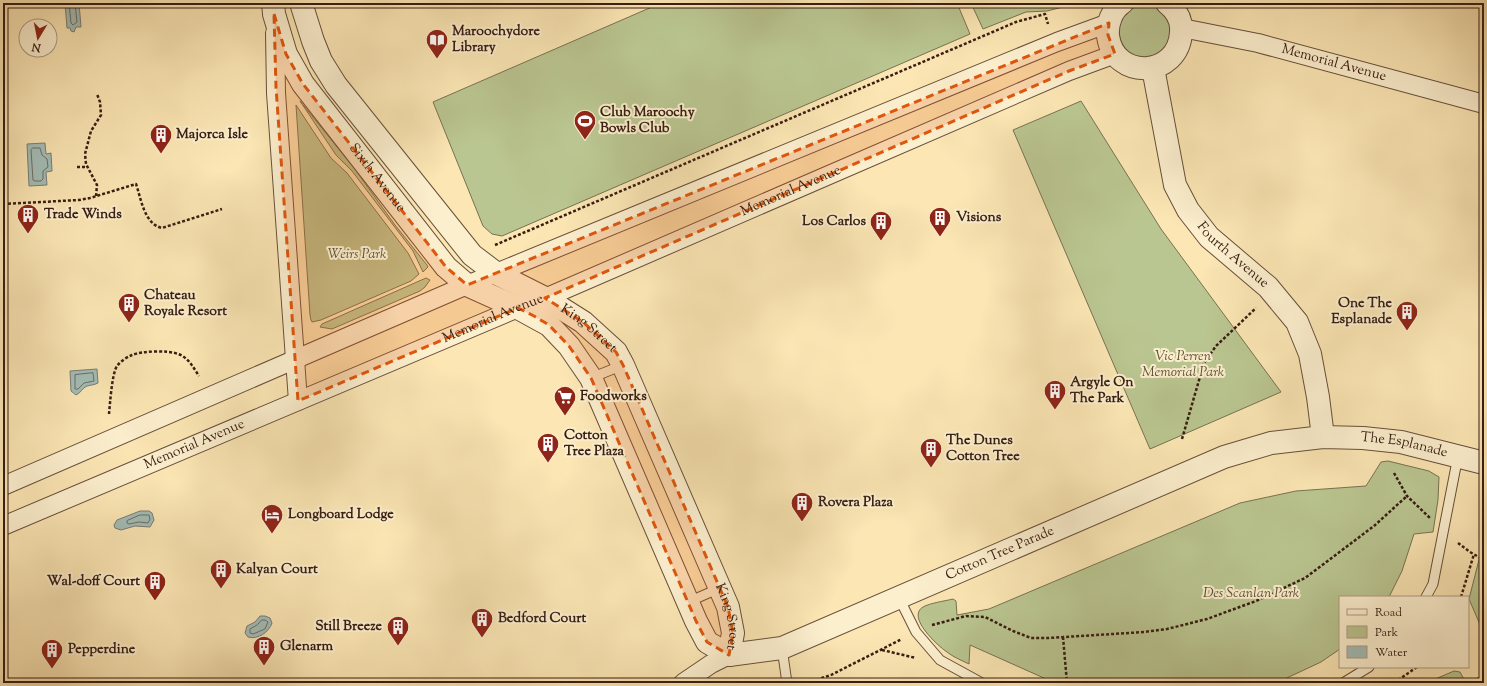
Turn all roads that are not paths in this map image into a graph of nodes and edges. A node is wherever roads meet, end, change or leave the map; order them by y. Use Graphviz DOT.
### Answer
graph roads {
  1 [pos="301,3"];
  2 [pos="1122,3"];
  3 [pos="1167,3"];
  4 [pos="274,9"];
  5 [pos="1109,23"];
  6 [pos="1182,28"];
  7 [pos="1116,54"];
  8 [pos="1153,68"];
  9 [pos="1484,104"];
  10 [pos="497,274"];
  11 [pos="467,285"];
  12 [pos="544,298"];
  13 [pos="518,308"];
  14 [pos="294,360"];
  15 [pos="624,364"];
  16 [pos="591,378"];
  17 [pos="298,401"];
  18 [pos="1323,437"];
  19 [pos="1458,456"];
  20 [pos="1484,463"];
  21 [pos="3,486"];
  22 [pos="3,526"];
  23 [pos="720,588"];
  24 [pos="1427,596"];
  25 [pos="899,598"];
  26 [pos="688,602"];
  27 [pos="782,648"];
  28 [pos="728,655"];
  29 [pos="1367,668"];
  30 [pos="683,683"];
  31 [pos="787,683"];
  32 [pos="982,683"];
  33 [pos="1344,683"];
  1 -- 10 [label="street, Sixth Avenue"];
  2 -- 5 [label="street"];
  3 -- 6 [label="street"];
  4 -- 11 [label="street, Sixth Avenue"];
  4 -- 14 [label="street, Sixth Avenue"];
  5 -- 7 [label="street"];
  5 -- 10 [label="street"];
  6 -- 8 [label="street"];
  6 -- 9 [label="street, Memorial Avenue"];
  7 -- 8 [label="street"];
  7 -- 12 [label="street, Memorial Avenue"];
  8 -- 18 [label="street, Fourth Avenue"];
  10 -- 11 [label="street"];
  10 -- 12 [label="street, King Street"];
  11 -- 13 [label="street, Sixth Avenue"];
  11 -- 14 [label="street"];
  12 -- 13 [label="street, Memorial Avenue"];
  12 -- 15 [label="street, King Street"];
  13 -- 16 [label="street, King Street"];
  13 -- 17 [label="street, Memorial Avenue"];
  14 -- 17 [label="street, Sixth Avenue"];
  14 -- 21 [label="street"];
  15 -- 16 [label="lane"];
  15 -- 23 [label="street, King Street"];
  16 -- 26 [label="street, King Street"];
  17 -- 22 [label="street, Memorial Avenue"];
  18 -- 19 [label="street, The Esplanade"];
  18 -- 25 [label="street, Cotton Tree Parade"];
  19 -- 20 [label="street, The Esplanade"];
  19 -- 24 [label="lane"];
  23 -- 26 [label="lane"];
  23 -- 28 [label="street, King Street"];
  25 -- 27 [label="street, Cotton Tree Parade"];
  25 -- 32 [label="lane"];
  26 -- 28 [label="street, King Street"];
  27 -- 28 [label="street, Cotton Tree Parade"];
  27 -- 31 [label="lane"];
  28 -- 30 [label="street, Cotton Tree Parade"];
  29 -- 33 [label="lane"];
}
